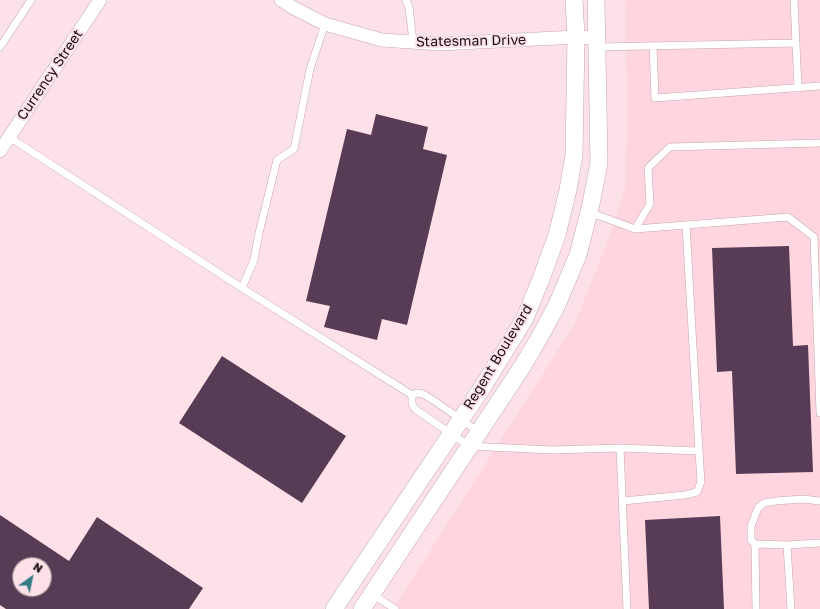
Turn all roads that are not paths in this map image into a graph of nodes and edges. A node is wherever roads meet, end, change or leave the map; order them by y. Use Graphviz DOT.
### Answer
graph roads {
  1 [pos="31,0"];
  2 [pos="100,0"];
  3 [pos="281,0"];
  4 [pos="406,0"];
  5 [pos="574,0"];
  6 [pos="596,0"];
  7 [pos="794,0"];
  8 [pos="325,24"];
  9 [pos="576,37"];
  10 [pos="413,42"];
  11 [pos="597,42"];
  12 [pos="796,43"];
  13 [pos="653,46"];
  14 [pos="0,47"];
  15 [pos="820,86"];
  16 [pos="798,88"];
  17 [pos="9,137"];
  18 [pos="820,143"];
  19 [pos="0,151"];
  20 [pos="589,212"];
  21 [pos="686,225"];
  22 [pos="635,229"];
  23 [pos="242,288"];
  24 [pos="412,395"];
  25 [pos="820,413"];
  26 [pos="461,419"];
  27 [pos="479,432"];
  28 [pos="452,434"];
  29 [pos="470,446"];
  30 [pos="620,448"];
  31 [pos="699,450"];
  32 [pos="623,501"];
  33 [pos="820,502"];
  34 [pos="820,543"];
  35 [pos="754,544"];
  36 [pos="787,545"];
  37 [pos="372,594"];
  38 [pos="334,609"];
  39 [pos="362,609"];
  40 [pos="395,609"];
  41 [pos="627,609"];
  42 [pos="756,609"];
  43 [pos="791,609"];
  1 -- 14 [label="lane"];
  2 -- 17 [label="street, Currency Street"];
  3 -- 8 [label="street, Statesman Drive"];
  4 -- 10 [label="lane"];
  5 -- 9 [label="street, Regent Boulevard"];
  6 -- 11 [label="street, Regent Boulevard"];
  7 -- 12 [label="lane"];
  8 -- 10 [label="street, Statesman Drive"];
  8 -- 23 [label="lane"];
  9 -- 10 [label="street, Statesman Drive"];
  9 -- 11 [label="street, Statesman Drive"];
  9 -- 26 [label="street, Regent Boulevard"];
  11 -- 13 [label="lane"];
  11 -- 20 [label="street, Regent Boulevard"];
  12 -- 13 [label="lane"];
  12 -- 16 [label="lane"];
  13 -- 16 [label="lane"];
  15 -- 16 [label="lane"];
  17 -- 19 [label="street, Currency Street"];
  17 -- 23 [label="lane"];
  18 -- 22 [label="lane"];
  20 -- 22 [label="lane"];
  20 -- 27 [label="street, Regent Boulevard"];
  21 -- 22 [label="lane"];
  21 -- 25 [label="lane"];
  21 -- 31 [label="lane"];
  23 -- 24 [label="lane"];
  24 -- 26 [label="lane"];
  24 -- 28 [label="lane"];
  26 -- 27 [label="lane"];
  26 -- 28 [label="street, Regent Boulevard"];
  27 -- 29 [label="street, Regent Boulevard"];
  28 -- 29 [label="lane"];
  28 -- 38 [label="street, Regent Boulevard"];
  29 -- 30 [label="lane"];
  29 -- 37 [label="street, Regent Boulevard"];
  30 -- 31 [label="lane"];
  30 -- 32 [label="lane"];
  31 -- 32 [label="lane"];
  32 -- 41 [label="lane"];
  33 -- 35 [label="lane"];
  34 -- 36 [label="lane"];
  35 -- 36 [label="lane"];
  35 -- 42 [label="lane"];
  36 -- 43 [label="lane"];
  37 -- 39 [label="street, Regent Boulevard"];
  37 -- 40 [label="lane"];
}
